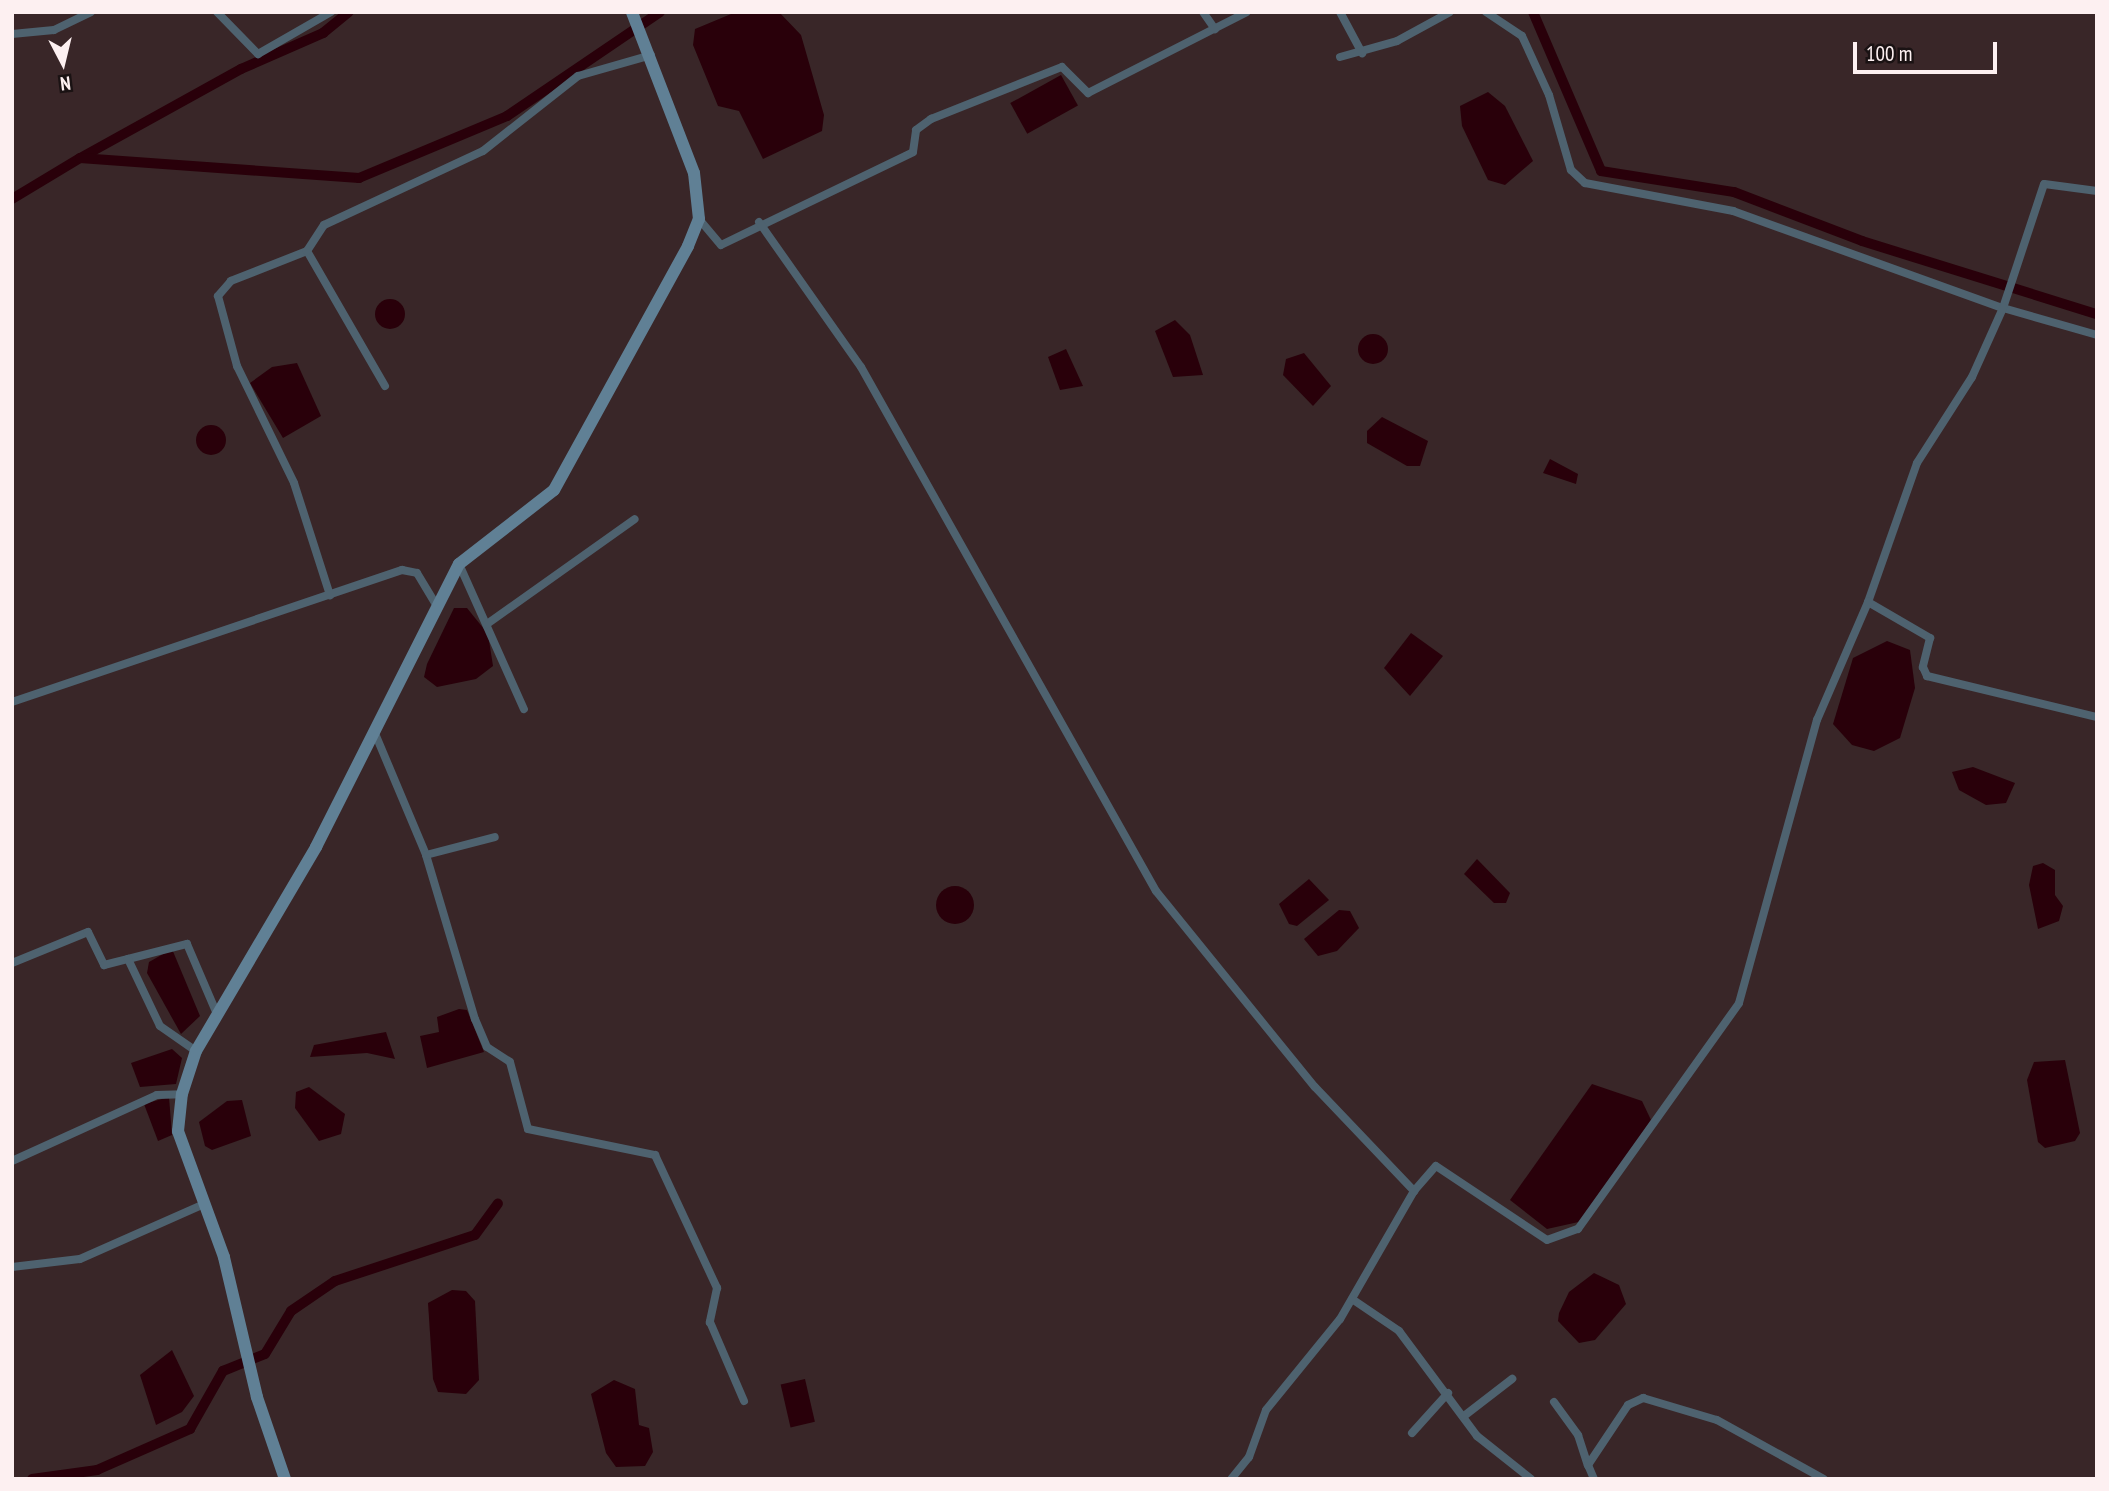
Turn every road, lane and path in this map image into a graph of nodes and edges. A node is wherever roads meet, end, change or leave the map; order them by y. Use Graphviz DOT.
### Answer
graph roads {
  1 [pos="92,12"];
  2 [pos="217,12"];
  3 [pos="331,12"];
  4 [pos="632,12"];
  5 [pos="1203,12"];
  6 [pos="1247,12"];
  7 [pos="1340,12"];
  8 [pos="1450,12"];
  9 [pos="1486,12"];
  10 [pos="1215,29"];
  11 [pos="12,34"];
  12 [pos="1362,53"];
  13 [pos="650,54"];
  14 [pos="1340,57"];
  15 [pos="2097,191"];
  16 [pos="699,219"];
  17 [pos="759,222"];
  18 [pos="307,251"];
  19 [pos="2005,304"];
  20 [pos="2097,335"];
  21 [pos="385,386"];
  22 [pos="635,519"];
  23 [pos="459,564"];
  24 [pos="330,596"];
  25 [pos="1868,602"];
  26 [pos="437,606"];
  27 [pos="487,625"];
  28 [pos="13,700"];
  29 [pos="524,709"];
  30 [pos="2097,717"];
  31 [pos="374,731"];
  32 [pos="495,837"];
  33 [pos="426,855"];
  34 [pos="128,959"];
  35 [pos="12,963"];
  36 [pos="217,1014"];
  37 [pos="196,1051"];
  38 [pos="182,1094"];
  39 [pos="12,1161"];
  40 [pos="1414,1191"];
  41 [pos="202,1205"];
  42 [pos="12,1267"];
  43 [pos="1352,1299"];
  44 [pos="1512,1379"];
  45 [pos="1448,1393"];
  46 [pos="744,1401"];
  47 [pos="1554,1402"];
  48 [pos="1464,1416"];
  49 [pos="1412,1433"];
  50 [pos="1588,1465"];
  51 [pos="285,1479"];
  52 [pos="1231,1479"];
  53 [pos="1531,1479"];
  54 [pos="1594,1479"];
  55 [pos="1824,1479"];
  1 -- 11 [label="street"];
  2 -- 3 [label="street"];
  4 -- 13 [label="main road"];
  5 -- 10 [label="street"];
  6 -- 10 [label="street"];
  7 -- 12 [label="street"];
  8 -- 12 [label="street"];
  9 -- 19 [label="street"];
  10 -- 17 [label="street"];
  12 -- 14 [label="street"];
  13 -- 16 [label="main road"];
  13 -- 18 [label="street"];
  15 -- 19 [label="street"];
  16 -- 17 [label="street"];
  16 -- 23 [label="main road"];
  17 -- 40 [label="street"];
  18 -- 21 [label="street"];
  18 -- 24 [label="street"];
  19 -- 20 [label="street"];
  19 -- 25 [label="street"];
  22 -- 27 [label="street"];
  23 -- 26 [label="main road"];
  23 -- 27 [label="street"];
  24 -- 26 [label="street"];
  24 -- 28 [label="street"];
  25 -- 30 [label="street"];
  25 -- 40 [label="street"];
  26 -- 31 [label="main road"];
  27 -- 29 [label="street"];
  31 -- 33 [label="street"];
  31 -- 36 [label="main road"];
  32 -- 33 [label="street"];
  33 -- 46 [label="street"];
  34 -- 35 [label="street"];
  34 -- 36 [label="street"];
  34 -- 37 [label="street"];
  36 -- 37 [label="main road"];
  37 -- 38 [label="main road"];
  38 -- 39 [label="street"];
  38 -- 41 [label="main road"];
  40 -- 43 [label="street"];
  41 -- 42 [label="street"];
  41 -- 51 [label="main road"];
  43 -- 45 [label="street"];
  43 -- 52 [label="street"];
  44 -- 48 [label="street"];
  45 -- 48 [label="street"];
  45 -- 49 [label="street"];
  47 -- 50 [label="street"];
  48 -- 53 [label="street"];
  50 -- 54 [label="street"];
  50 -- 55 [label="street"];
}
